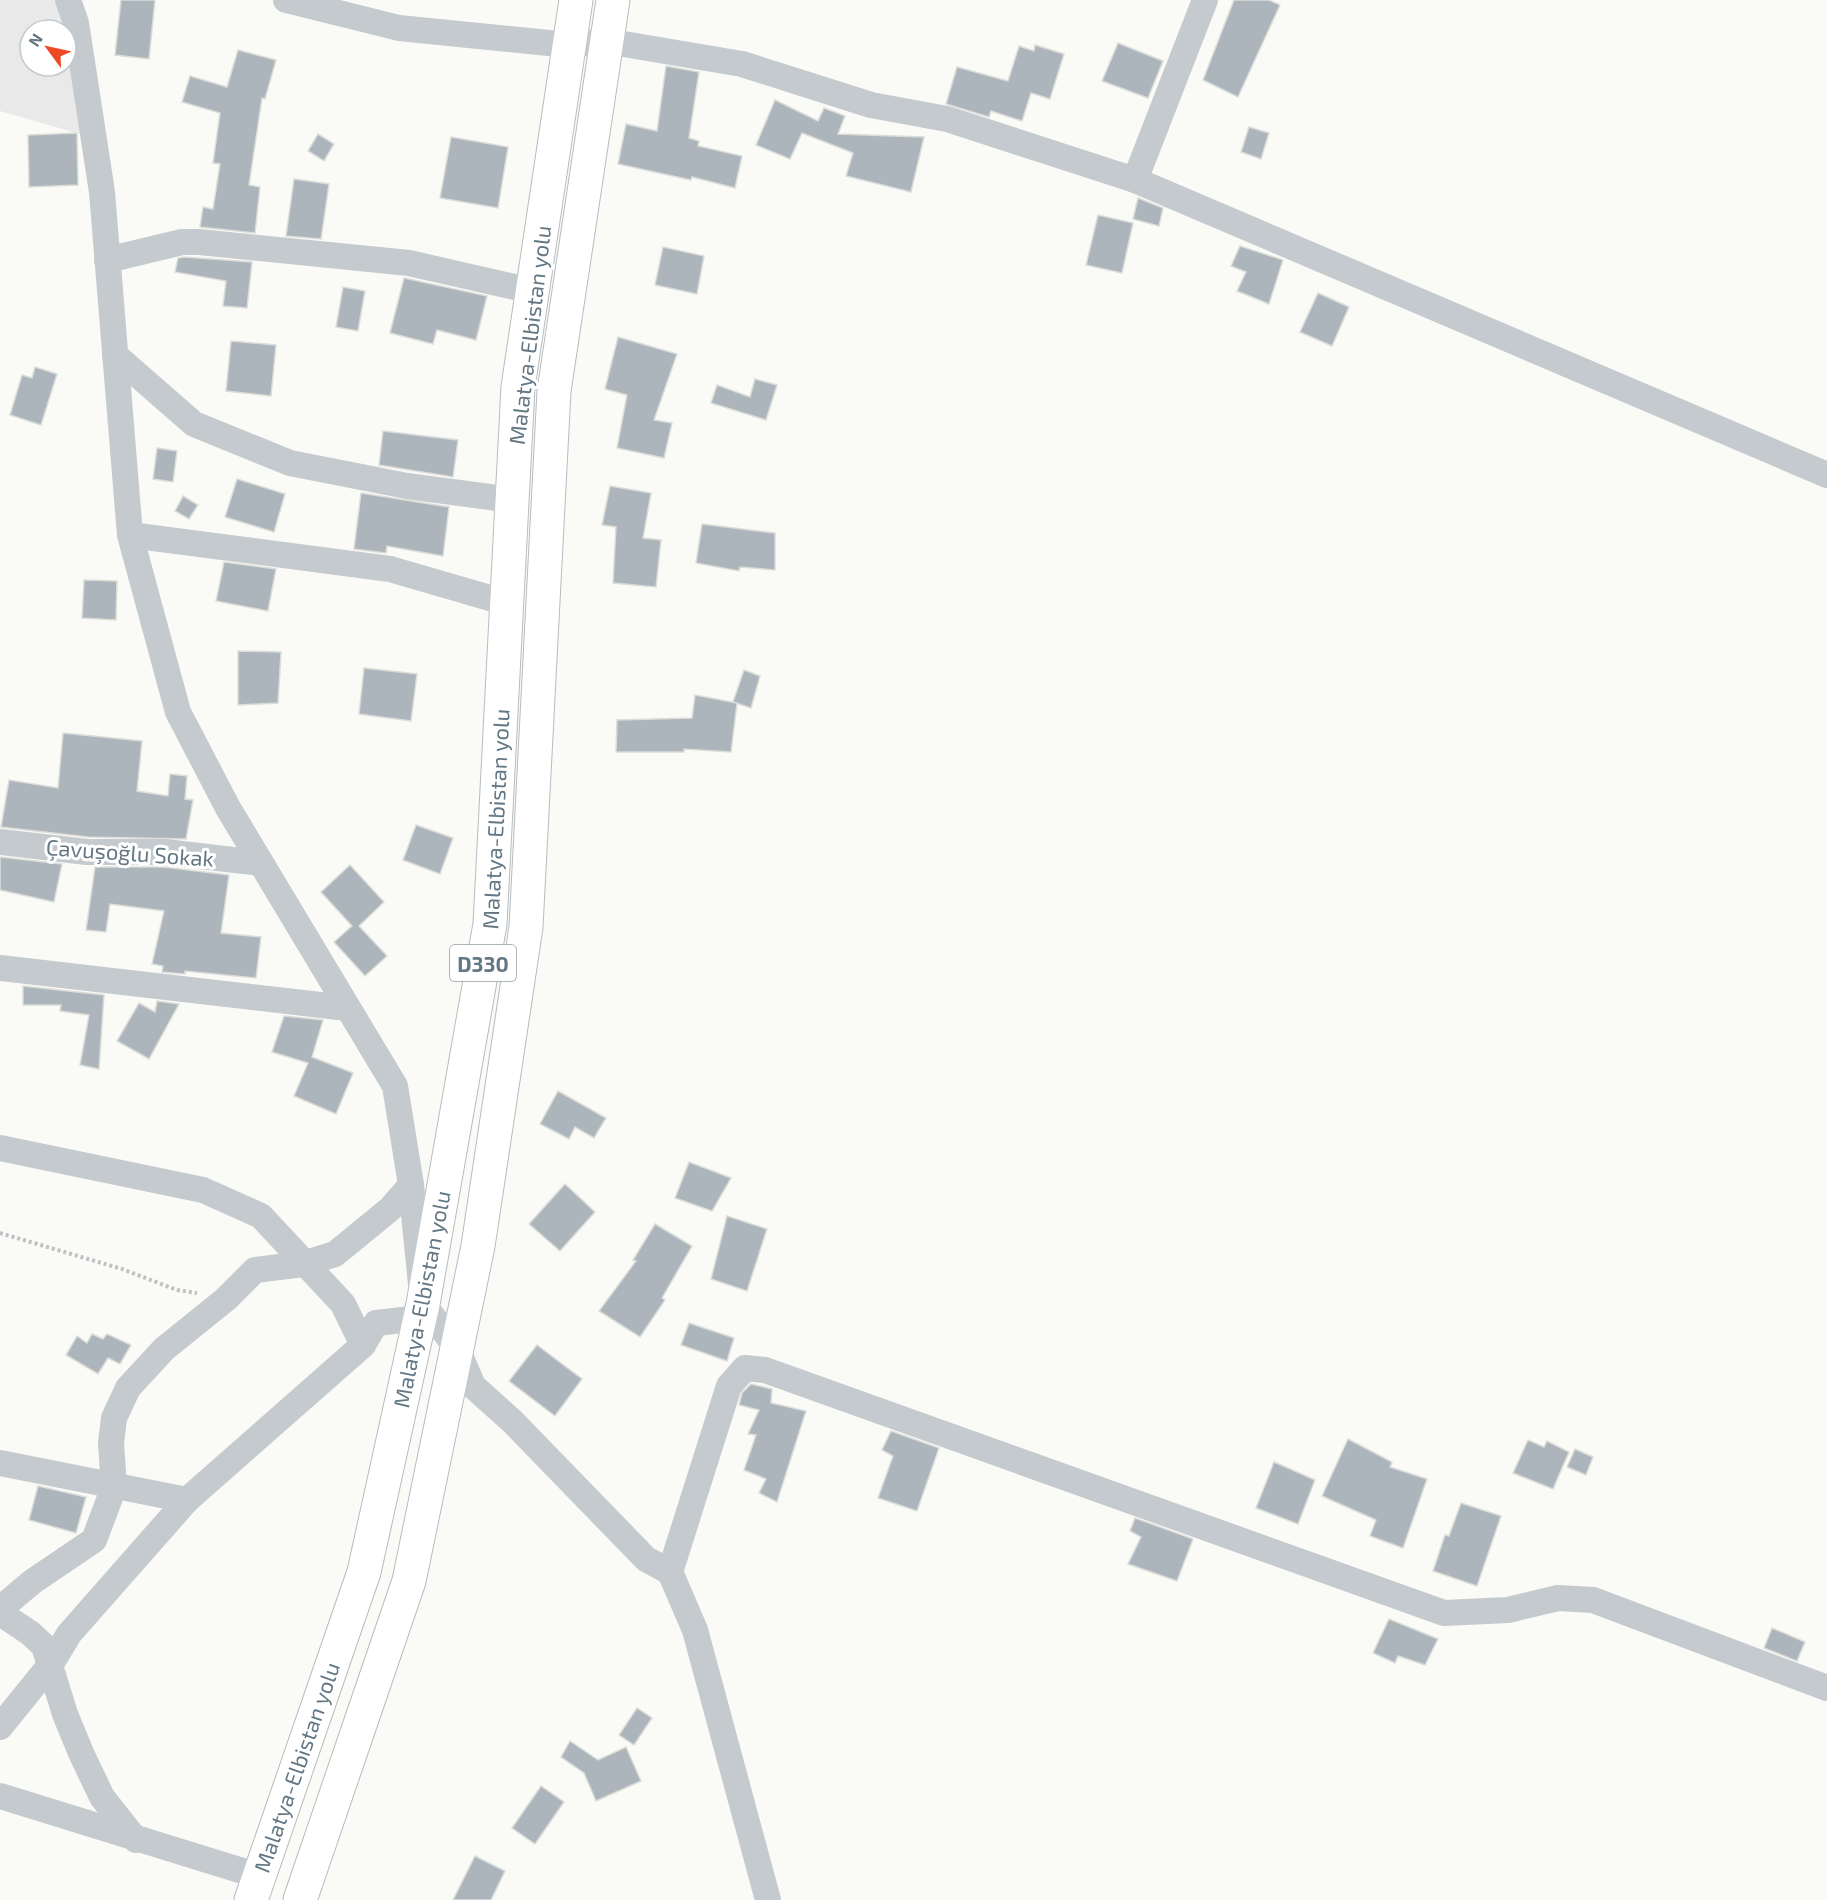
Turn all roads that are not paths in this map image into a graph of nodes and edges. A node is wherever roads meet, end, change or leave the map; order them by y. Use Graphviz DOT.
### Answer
graph roads {
  1 [pos="68,0"];
  2 [pos="286,0"];
  3 [pos="576,0"];
  4 [pos="613,0"];
  5 [pos="1205,0"];
  6 [pos="606,41"];
  7 [pos="569,45"];
  8 [pos="1135,180"];
  9 [pos="108,260"];
  10 [pos="532,291"];
  11 [pos="115,355"];
  12 [pos="1827,475"];
  13 [pos="512,500"];
  14 [pos="130,535"];
  15 [pos="507,603"];
  16 [pos="0,842"];
  17 [pos="260,863"];
  18 [pos="0,968"];
  19 [pos="347,1008"];
  20 [pos="0,1148"];
  21 [pos="411,1185"];
  22 [pos="303,1264"];
  23 [pos="421,1311"];
  24 [pos="363,1345"];
  25 [pos="457,1348"];
  26 [pos="0,1463"];
  27 [pos="114,1487"];
  28 [pos="187,1500"];
  29 [pos="670,1572"];
  30 [pos="0,1611"];
  31 [pos="51,1664"];
  32 [pos="1827,1688"];
  33 [pos="0,1727"];
  34 [pos="0,1796"];
  35 [pos="136,1840"];
  36 [pos="255,1888"];
  37 [pos="300,1900"];
  38 [pos="768,1900"];
  1 -- 9 [label="street"];
  2 -- 7 [label="street"];
  3 -- 7 [label="main road, Malatya-Elbistan yolu / D330"];
  4 -- 6 [label="main road, Malatya-Elbistan yolu / D330"];
  5 -- 8 [label="street"];
  6 -- 7 [label="street"];
  6 -- 8 [label="street"];
  6 -- 25 [label="main road, Malatya-Elbistan yolu / D330"];
  7 -- 10 [label="main road, Malatya-Elbistan yolu / D330"];
  8 -- 12 [label="street"];
  9 -- 10 [label="street"];
  9 -- 11 [label="street"];
  10 -- 13 [label="main road, Malatya-Elbistan yolu / D330"];
  11 -- 13 [label="street"];
  11 -- 14 [label="street"];
  13 -- 15 [label="main road, Malatya-Elbistan yolu / D330"];
  14 -- 15 [label="street"];
  14 -- 17 [label="street"];
  15 -- 23 [label="main road, Malatya-Elbistan yolu / D330"];
  16 -- 17 [label="street, Çavuşoğlu Sokak"];
  17 -- 19 [label="street"];
  18 -- 19 [label="street"];
  19 -- 21 [label="street"];
  20 -- 22 [label="street"];
  21 -- 22 [label="street"];
  21 -- 23 [label="street"];
  22 -- 24 [label="street"];
  22 -- 27 [label="street"];
  23 -- 24 [label="street"];
  23 -- 25 [label="street"];
  23 -- 36 [label="main road, Malatya-Elbistan yolu / D330"];
  24 -- 28 [label="street"];
  25 -- 29 [label="street"];
  25 -- 37 [label="main road, Malatya-Elbistan yolu / D330"];
  26 -- 27 [label="street"];
  27 -- 28 [label="street"];
  27 -- 30 [label="street"];
  28 -- 31 [label="street"];
  29 -- 32 [label="street"];
  29 -- 38 [label="street"];
  30 -- 31 [label="street"];
  31 -- 33 [label="street"];
  31 -- 35 [label="street"];
  34 -- 35 [label="street"];
  35 -- 36 [label="street"];
}
